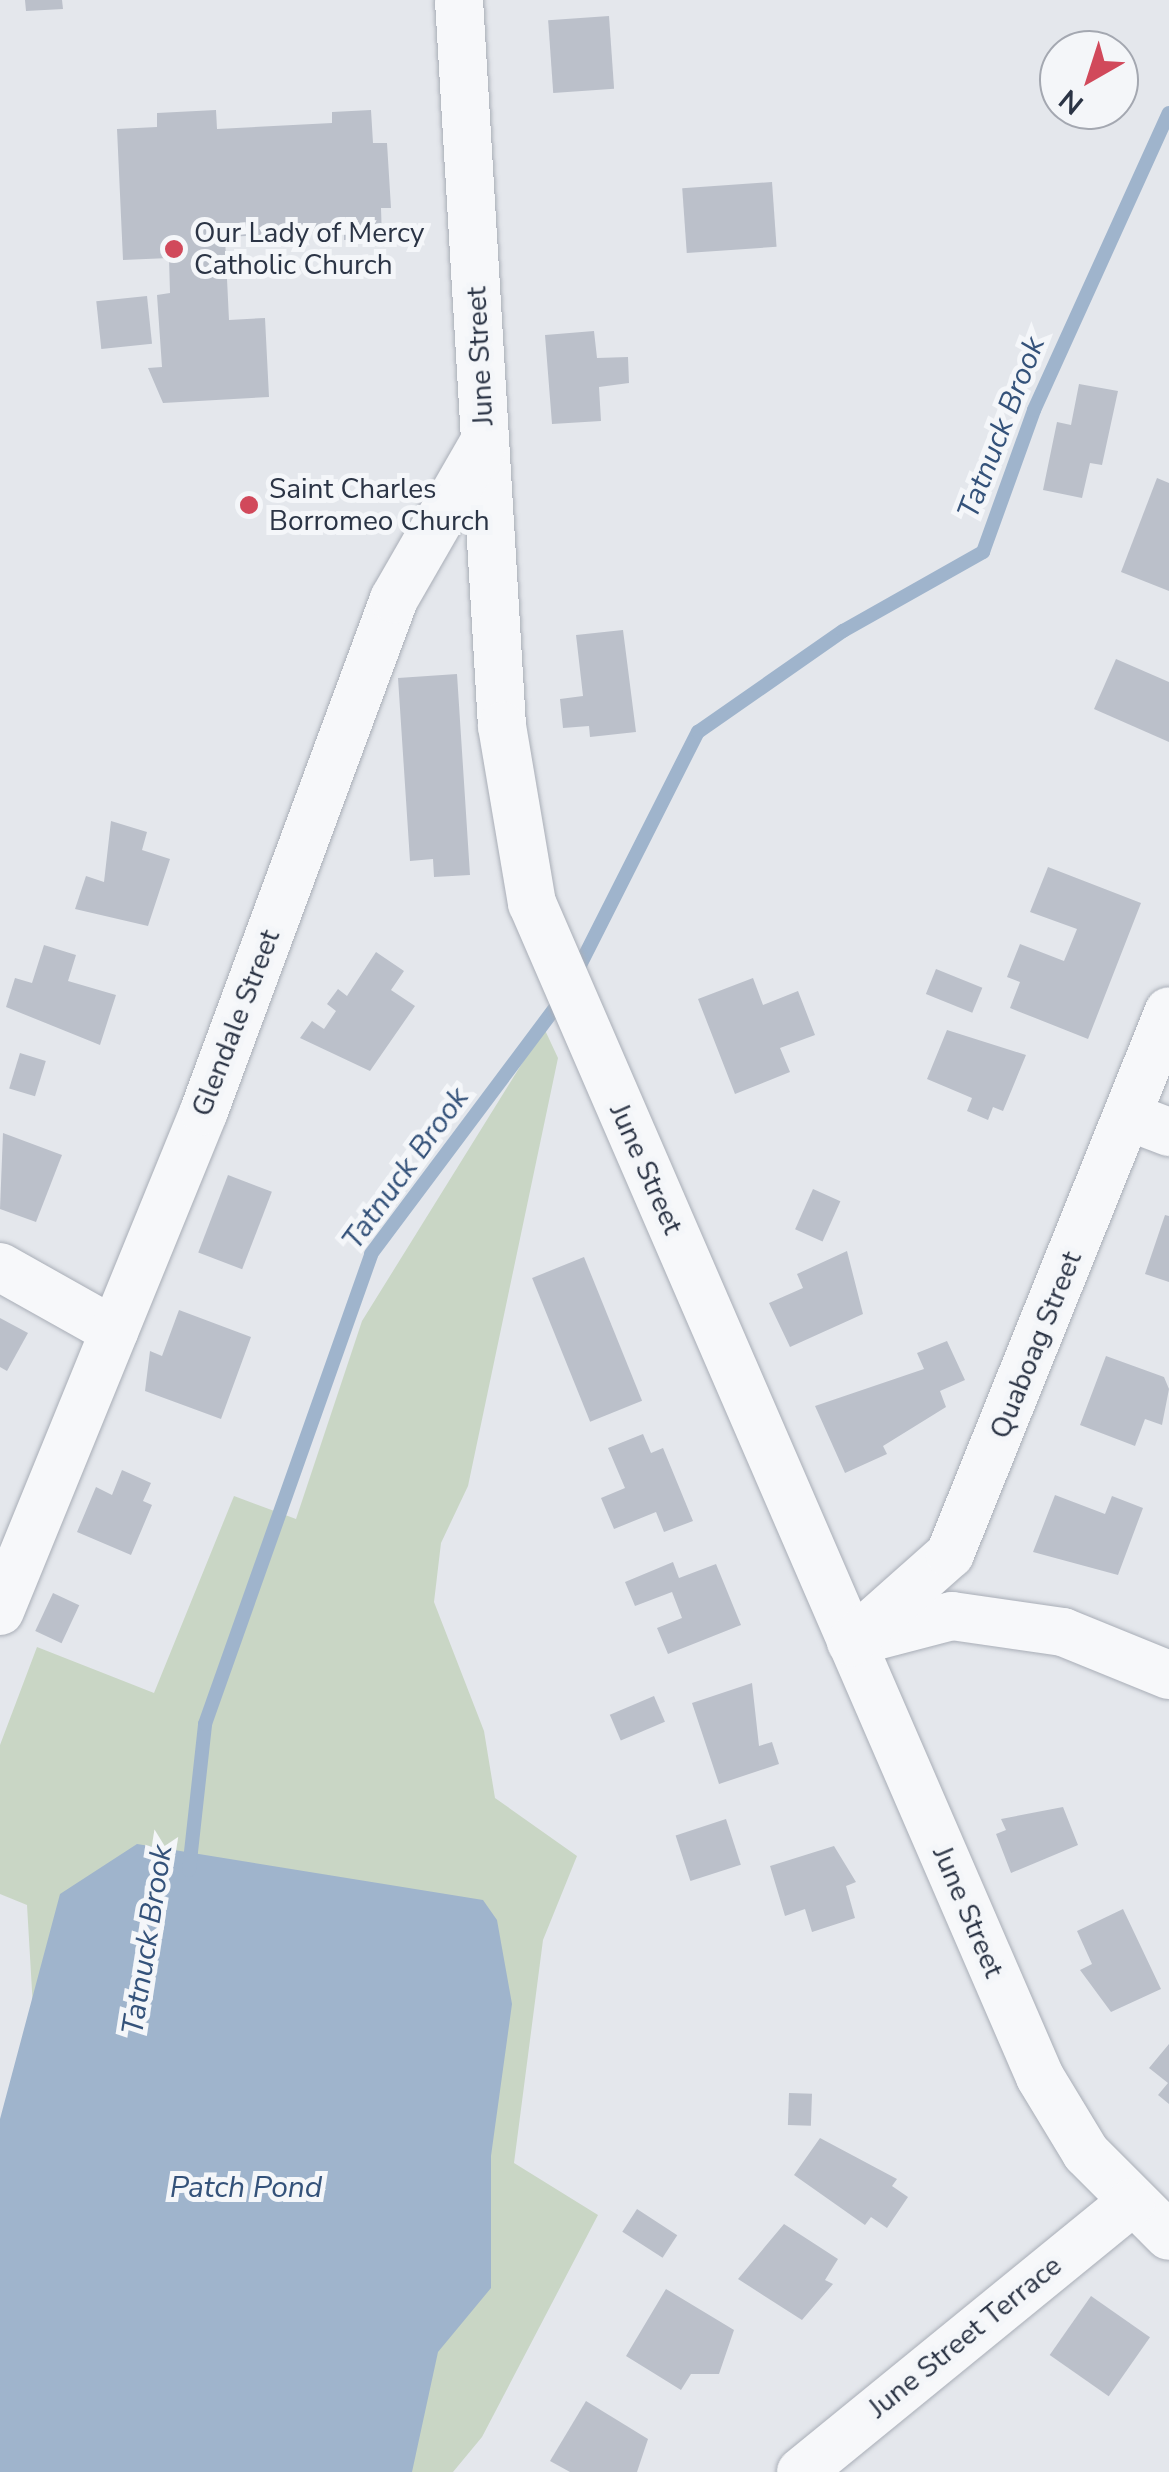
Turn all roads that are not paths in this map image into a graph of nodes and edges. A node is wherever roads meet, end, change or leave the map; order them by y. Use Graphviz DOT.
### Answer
graph roads {
  1 [pos="458,0"];
  2 [pos="485,441"];
  3 [pos="1169,1011"];
  4 [pos="1148,1124"];
  5 [pos="0,1267"];
  6 [pos="114,1330"];
  7 [pos="0,1612"];
  8 [pos="851,1642"];
  9 [pos="1169,1675"];
  10 [pos="1130,2202"];
  11 [pos="1169,2236"];
  12 [pos="800,2472"];
  1 -- 2 [label="street, June Street"];
  2 -- 6 [label="street, Glendale Street"];
  2 -- 8 [label="street, June Street"];
  3 -- 4 [label="street, Quaboag Street"];
  4 -- 8 [label="street, Quaboag Street"];
  5 -- 6 [label="street"];
  6 -- 7 [label="street, Glendale Street"];
  8 -- 9 [label="street"];
  8 -- 10 [label="street, June Street"];
  10 -- 11 [label="street, June Street"];
  10 -- 12 [label="street, June Street Terrace"];
}
